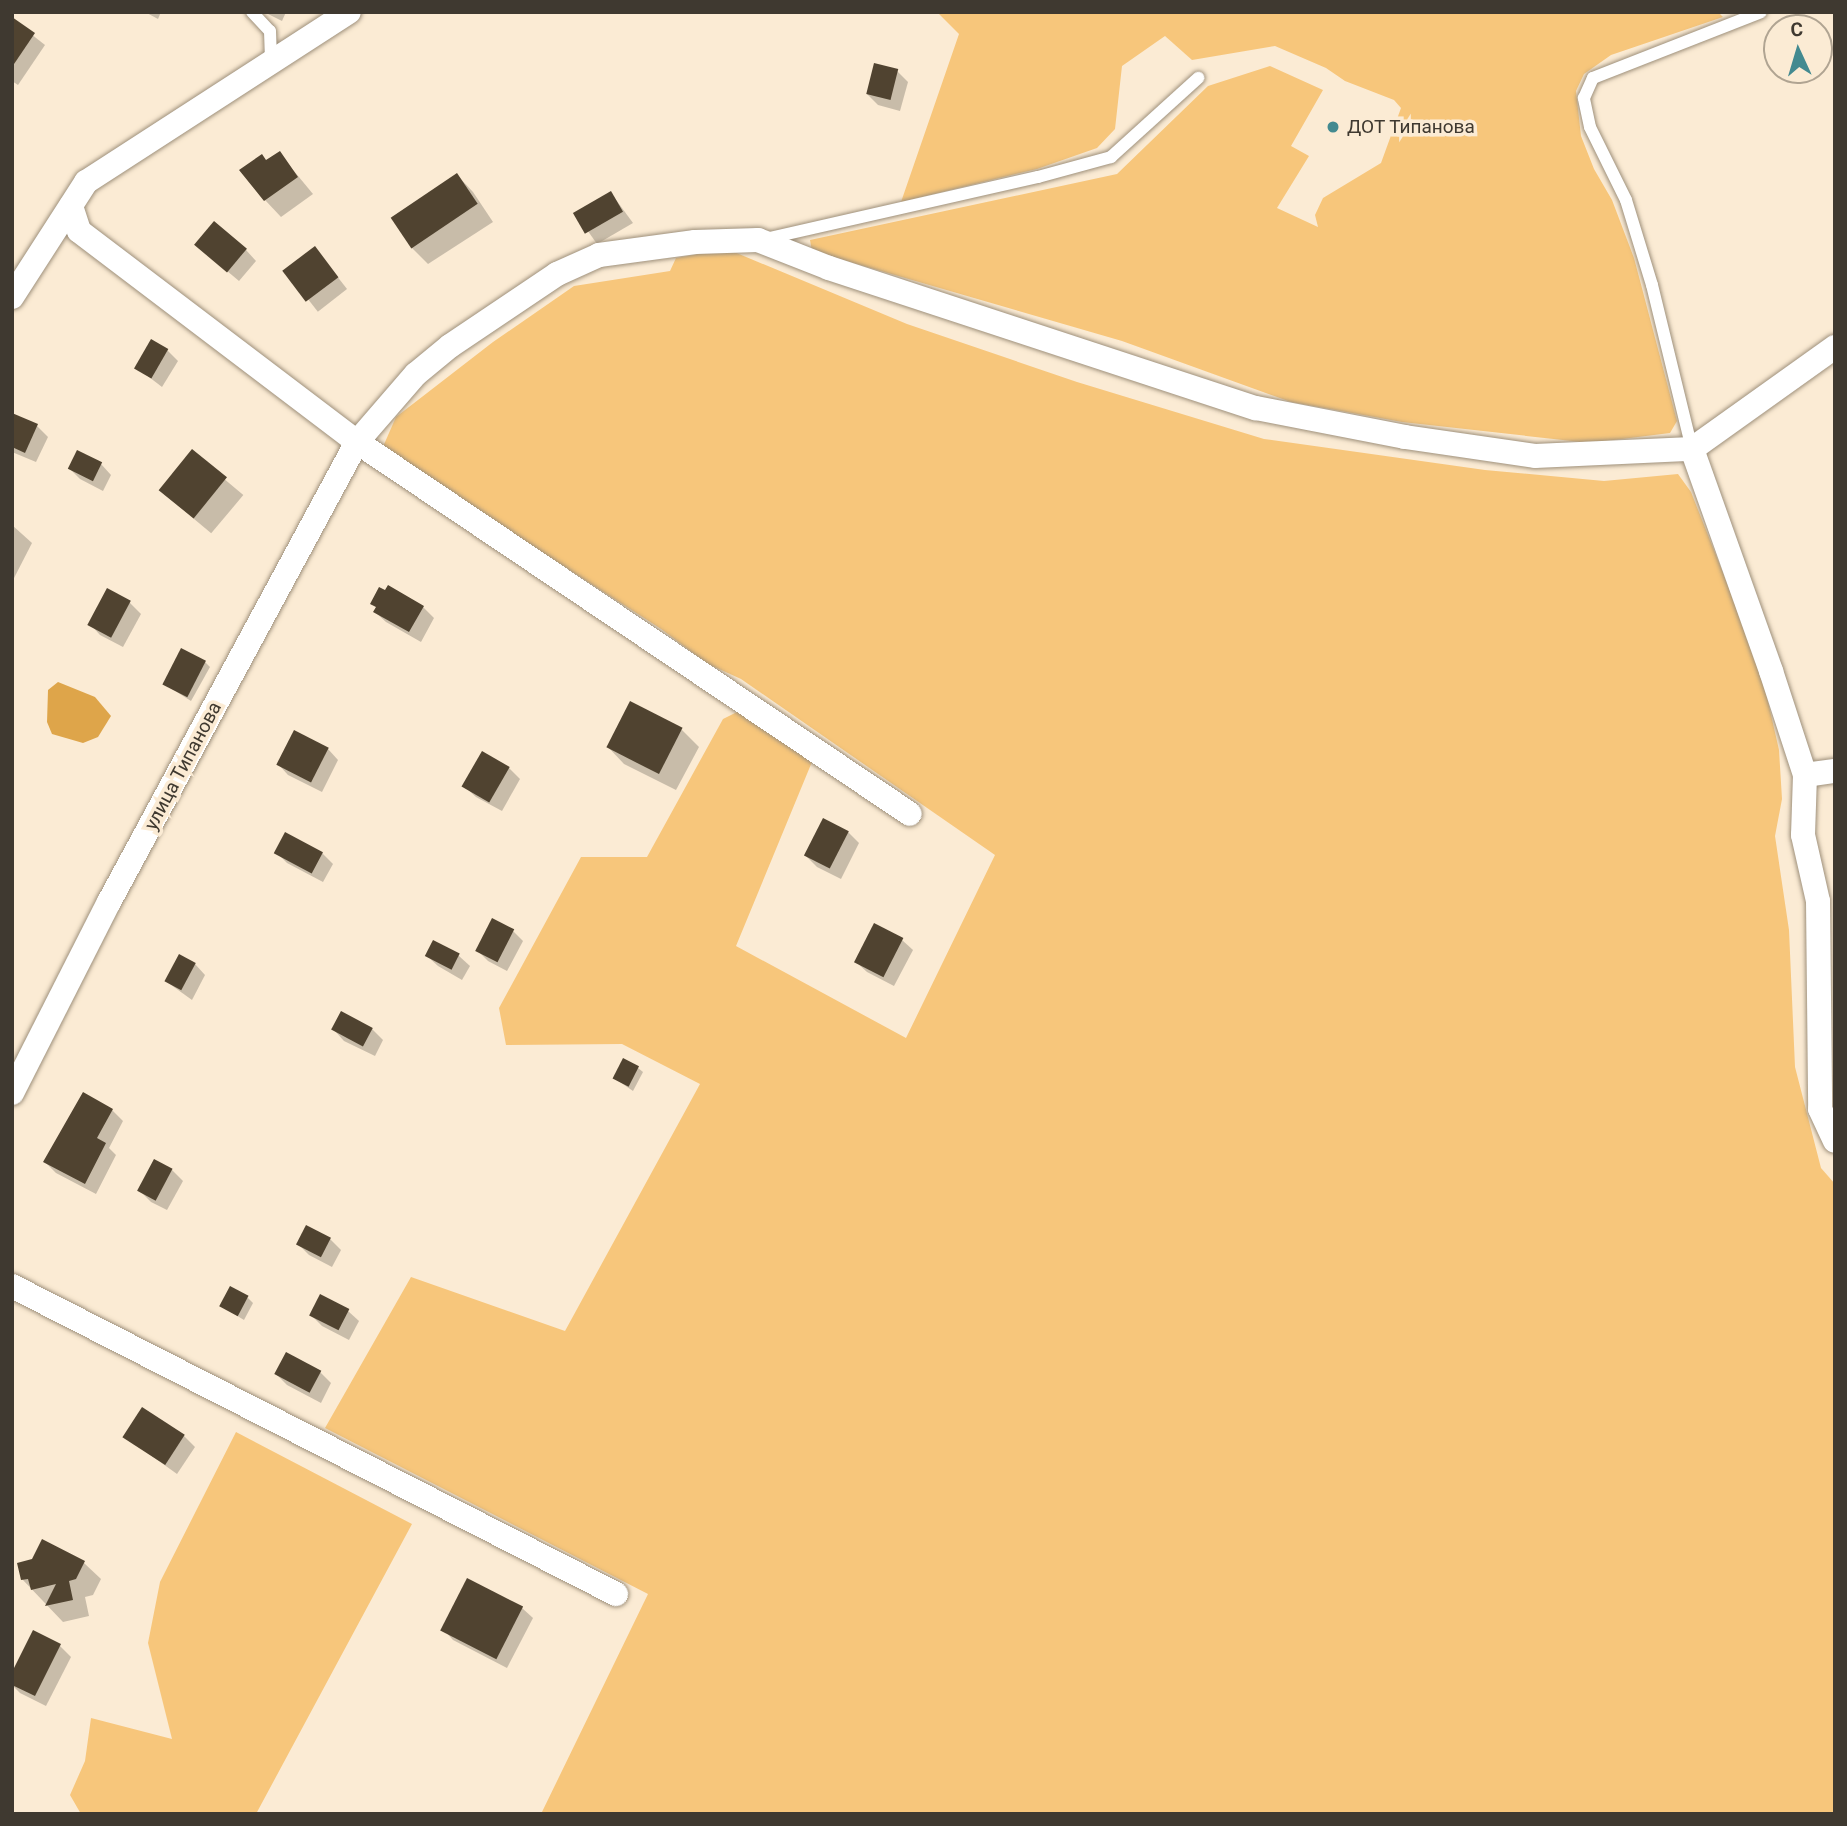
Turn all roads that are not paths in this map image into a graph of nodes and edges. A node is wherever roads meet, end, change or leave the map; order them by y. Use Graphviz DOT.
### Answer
graph roads {
  1 [pos="252,12"];
  2 [pos="349,12"];
  3 [pos="1761,12"];
  4 [pos="271,62"];
  5 [pos="1198,78"];
  6 [pos="71,206"];
  7 [pos="758,240"];
  8 [pos="12,297"];
  9 [pos="1835,347"];
  10 [pos="357,442"];
  11 [pos="1692,449"];
  12 [pos="1835,771"];
  13 [pos="1805,775"];
  14 [pos="910,814"];
  15 [pos="12,1093"];
  16 [pos="1835,1141"];
  17 [pos="12,1286"];
  18 [pos="616,1594"];
  1 -- 4 [label="lane"];
  2 -- 4 [label="street"];
  3 -- 11 [label="lane"];
  4 -- 6 [label="street"];
  5 -- 7 [label="lane"];
  6 -- 8 [label="street"];
  6 -- 10 [label="street"];
  7 -- 10 [label="street, улица Типанова"];
  7 -- 11 [label="street"];
  9 -- 11 [label="street"];
  10 -- 14 [label="street"];
  10 -- 15 [label="street, улица Типанова"];
  11 -- 13 [label="street"];
  12 -- 13 [label="street"];
  13 -- 16 [label="street"];
  17 -- 18 [label="street"];
}
